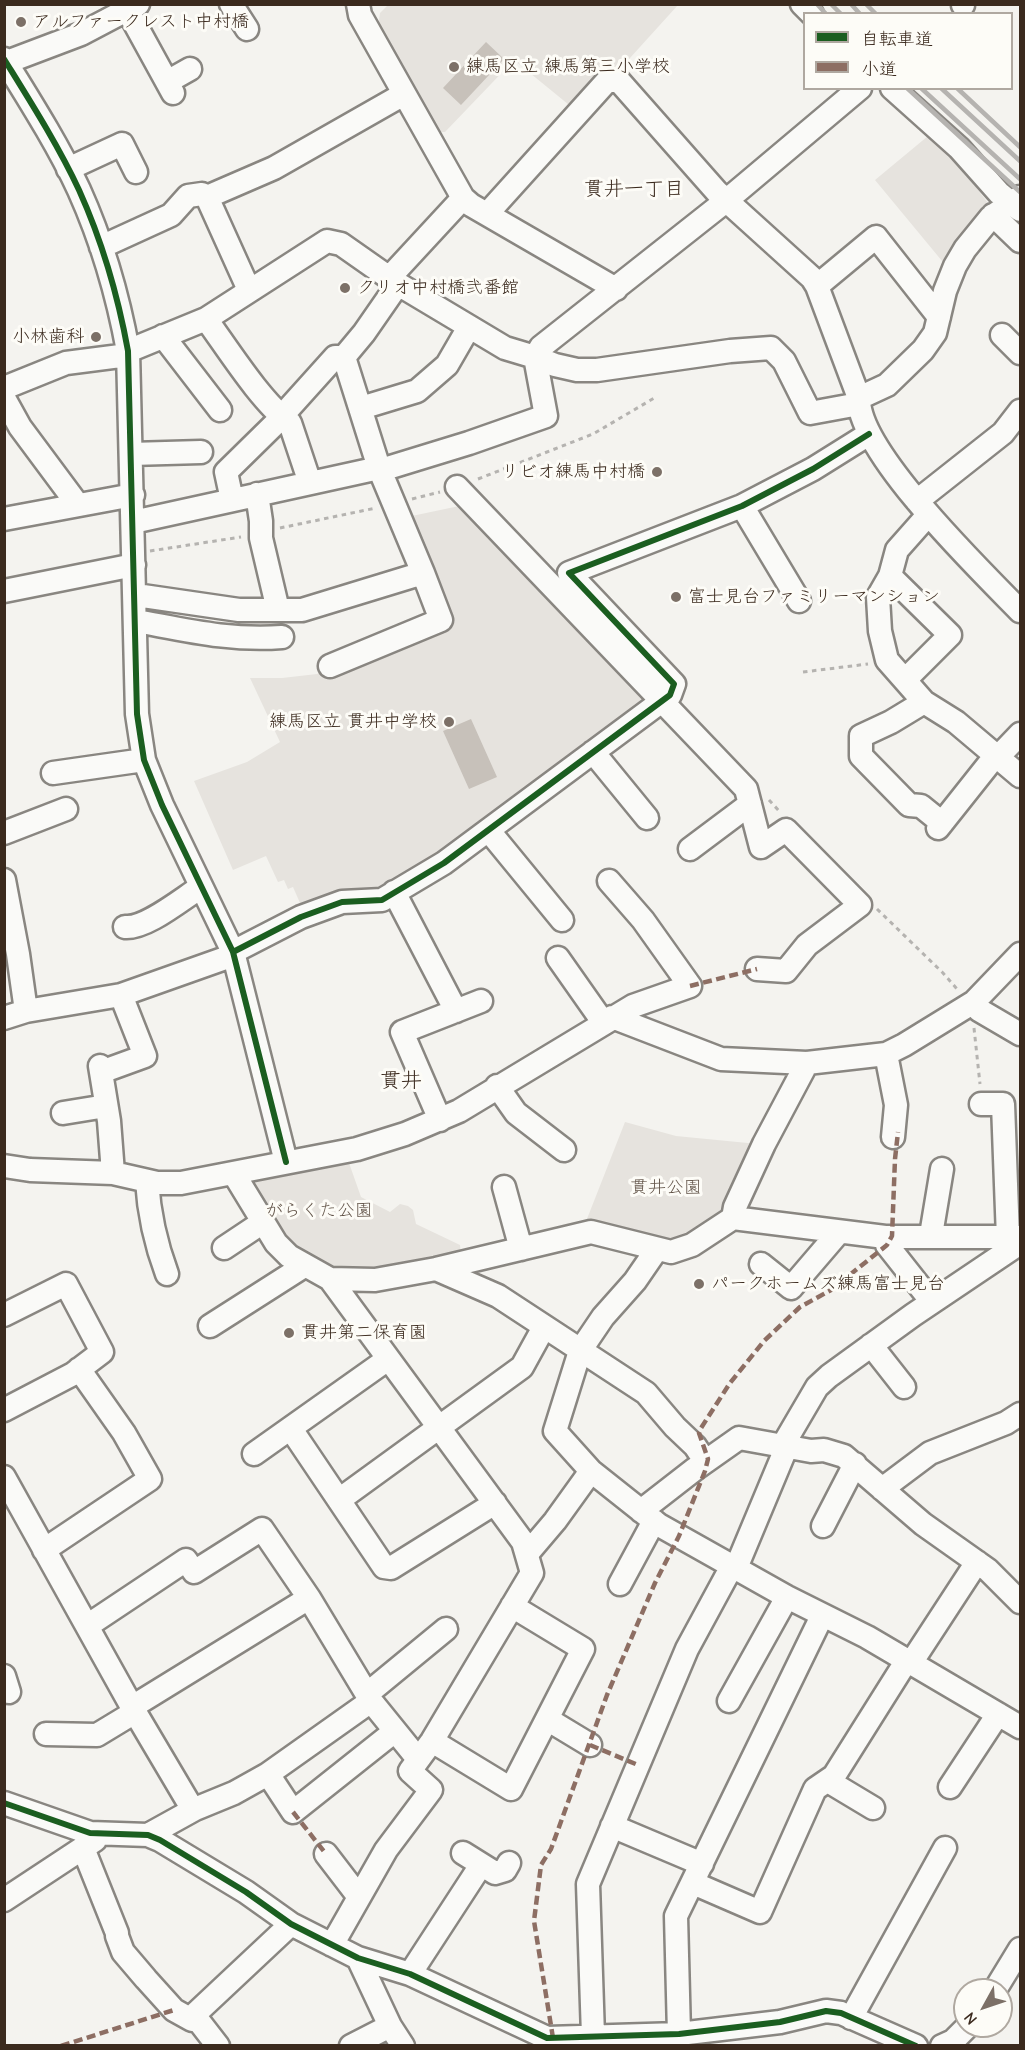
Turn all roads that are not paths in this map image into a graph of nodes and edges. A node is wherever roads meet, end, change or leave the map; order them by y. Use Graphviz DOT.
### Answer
graph roads {
  1 [pos="231,4"];
  2 [pos="358,5"];
  3 [pos="133,8"];
  4 [pos="247,29"];
  5 [pos="5,60"];
  6 [pos="190,69"];
  7 [pos="858,90"];
  8 [pos="894,90"];
  9 [pos="404,94"];
  10 [pos="68,169"];
  11 [pos="136,172"];
  12 [pos="207,197"];
  13 [pos="463,198"];
  14 [pos="727,200"];
  15 [pos="1011,206"];
  16 [pos="487,214"];
  17 [pos="1020,241"];
  18 [pos="101,247"];
  19 [pos="393,281"];
  20 [pos="817,286"];
  21 [pos="616,289"];
  22 [pos="249,290"];
  23 [pos="939,317"];
  24 [pos="206,319"];
  25 [pos="470,327"];
  26 [pos="1002,335"];
  27 [pos="163,336"];
  28 [pos="128,353"];
  29 [pos="1020,353"];
  30 [pos="344,357"];
  31 [pos="534,357"];
  32 [pos="4,388"];
  33 [pos="4,398"];
  34 [pos="859,401"];
  35 [pos="361,408"];
  36 [pos="220,410"];
  37 [pos="1020,411"];
  38 [pos="282,417"];
  39 [pos="869,434"];
  40 [pos="201,452"];
  41 [pos="132,454"];
  42 [pos="380,469"];
  43 [pos="310,483"];
  44 [pos="457,488"];
  45 [pos="256,494"];
  46 [pos="133,495"];
  47 [pos="232,500"];
  48 [pos="78,505"];
  49 [pos="742,506"];
  50 [pos="923,508"];
  51 [pos="4,519"];
  52 [pos="134,522"];
  53 [pos="134,559"];
  54 [pos="423,573"];
  55 [pos="890,576"];
  56 [pos="4,591"];
  57 [pos="136,595"];
  58 [pos="799,601"];
  59 [pos="278,610"];
  60 [pos="1020,611"];
  61 [pos="136,621"];
  62 [pos="282,637"];
  63 [pos="330,666"];
  64 [pos="905,680"];
  65 [pos="663,701"];
  66 [pos="924,702"];
  67 [pos="1020,734"];
  68 [pos="593,752"];
  69 [pos="997,756"];
  70 [pos="144,760"];
  71 [pos="53,772"];
  72 [pos="1020,776"];
  73 [pos="750,804"];
  74 [pos="66,809"];
  75 [pos="647,818"];
  76 [pos="489,831"];
  77 [pos="4,832"];
  78 [pos="690,849"];
  79 [pos="4,880"];
  80 [pos="609,881"];
  81 [pos="201,886"];
  82 [pos="394,892"];
  83 [pos="562,920"];
  84 [pos="125,927"];
  85 [pos="233,953"];
  86 [pos="1020,954"];
  87 [pos="558,958"];
  88 [pos="757,969"];
  89 [pos="122,995"];
  90 [pos="481,1001"];
  91 [pos="974,1002"];
  92 [pos="456,1011"];
  93 [pos="15,1014"];
  94 [pos="608,1020"];
  95 [pos="1020,1034"];
  96 [pos="886,1054"];
  97 [pos="807,1064"];
  98 [pos="497,1086"];
  99 [pos="981,1104"];
  100 [pos="106,1106"];
  101 [pos="63,1113"];
  102 [pos="440,1120"];
  103 [pos="893,1137"];
  104 [pos="564,1150"];
  105 [pos="286,1162"];
  106 [pos="4,1166"];
  107 [pos="942,1169"];
  108 [pos="113,1173"];
  109 [pos="234,1174"];
  110 [pos="147,1181"];
  111 [pos="504,1187"];
  112 [pos="733,1218"];
  113 [pos="263,1221"];
  114 [pos="838,1232"];
  115 [pos="931,1236"];
  116 [pos="885,1237"];
  117 [pos="1016,1239"];
  118 [pos="224,1248"];
  119 [pos="521,1249"];
  120 [pos="657,1249"];
  121 [pos="761,1264"];
  122 [pos="304,1266"];
  123 [pos="436,1269"];
  124 [pos="167,1274"];
  125 [pos="330,1279"];
  126 [pos="932,1302"];
  127 [pos="4,1315"];
  128 [pos="210,1326"];
  129 [pos="544,1327"];
  130 [pos="871,1346"];
  131 [pos="580,1351"];
  132 [pos="388,1359"];
  133 [pos="79,1369"];
  134 [pos="904,1387"];
  135 [pos="4,1410"];
  136 [pos="1020,1414"];
  137 [pos="439,1427"];
  138 [pos="291,1428"];
  139 [pos="785,1445"];
  140 [pos="254,1454"];
  141 [pos="705,1461"];
  142 [pos="855,1464"];
  143 [pos="591,1471"];
  144 [pos="4,1477"];
  145 [pos="882,1489"];
  146 [pos="339,1500"];
  147 [pos="495,1503"];
  148 [pos="647,1516"];
  149 [pos="823,1526"];
  150 [pos="45,1550"];
  151 [pos="527,1554"];
  152 [pos="977,1562"];
  153 [pos="734,1567"];
  154 [pos="620,1584"];
  155 [pos="787,1597"];
  156 [pos="309,1599"];
  157 [pos="1020,1602"];
  158 [pos="512,1606"];
  159 [pos="822,1616"];
  160 [pos="87,1626"];
  161 [pos="446,1629"];
  162 [pos="909,1661"];
  163 [pos="369,1697"];
  164 [pos="729,1701"];
  165 [pos="134,1709"];
  166 [pos="998,1714"];
  167 [pos="547,1719"];
  168 [pos="1020,1727"];
  169 [pos="395,1731"];
  170 [pos="46,1734"];
  171 [pos="590,1745"];
  172 [pos="425,1750"];
  173 [pos="268,1774"];
  174 [pos="828,1781"];
  175 [pos="950,1787"];
  176 [pos="4,1803"];
  177 [pos="873,1808"];
  178 [pos="193,1810"];
  179 [pos="612,1826"];
  180 [pos="104,1835"];
  181 [pos="148,1835"];
  182 [pos="83,1848"];
  183 [pos="945,1848"];
  184 [pos="326,1854"];
  185 [pos="487,1863"];
  186 [pos="697,1873"];
  187 [pos="359,1897"];
  188 [pos="4,1900"];
  189 [pos="291,1924"];
  190 [pos="332,1945"];
  191 [pos="1020,1949"];
  192 [pos="358,1958"];
  193 [pos="410,1974"];
  194 [pos="1002,1978"];
  195 [pos="196,2018"];
  196 [pos="851,2018"];
  197 [pos="390,2025"];
  198 [pos="677,2038"];
  199 [pos="956,2038"];
  200 [pos="603,2039"];
  201 [pos="557,2043"];
  202 [pos="908,2044"];
  203 [pos="218,2046"];
  204 [pos="351,2046"];
  205 [pos="403,2046"];
  206 [pos="942,2046"];
  1 -- 4 [label="street"];
  2 -- 9 [label="street"];
  3 -- 5 [label="street"];
  3 -- 6 [label="street"];
  5 -- 10 [label="street"];
  7 -- 14 [label="street"];
  8 -- 15 [label="street"];
  9 -- 12 [label="street"];
  9 -- 13 [label="street"];
  10 -- 11 [label="street"];
  10 -- 18 [label="street"];
  12 -- 18 [label="street"];
  12 -- 22 [label="street"];
  13 -- 16 [label="street"];
  13 -- 19 [label="street"];
  14 -- 16 [label="street"];
  14 -- 20 [label="street"];
  14 -- 21 [label="street"];
  15 -- 17 [label="street"];
  15 -- 23 [label="street"];
  16 -- 21 [label="street"];
  18 -- 28 [label="street"];
  19 -- 22 [label="street"];
  19 -- 25 [label="street"];
  19 -- 30 [label="street"];
  20 -- 23 [label="street"];
  20 -- 34 [label="street"];
  21 -- 31 [label="street"];
  22 -- 24 [label="street"];
  23 -- 34 [label="street"];
  24 -- 27 [label="street"];
  24 -- 38 [label="street"];
  25 -- 31 [label="street"];
  25 -- 35 [label="street"];
  26 -- 29 [label="street"];
  27 -- 28 [label="street"];
  27 -- 36 [label="street"];
  28 -- 32 [label="street"];
  28 -- 41 [label="street"];
  30 -- 35 [label="street"];
  30 -- 38 [label="street"];
  31 -- 34 [label="street"];
  31 -- 42 [label="street"];
  33 -- 48 [label="street"];
  34 -- 39 [label="street"];
  35 -- 42 [label="street"];
  37 -- 50 [label="street"];
  38 -- 43 [label="street"];
  38 -- 47 [label="street"];
  39 -- 49 [label="street"];
  39 -- 50 [label="street"];
  40 -- 41 [label="street"];
  41 -- 46 [label="street"];
  42 -- 43 [label="street"];
  42 -- 54 [label="street"];
  43 -- 45 [label="street"];
  44 -- 65 [label="street"];
  45 -- 47 [label="street"];
  45 -- 59 [label="street"];
  46 -- 48 [label="street"];
  46 -- 52 [label="street"];
  47 -- 52 [label="street"];
  48 -- 51 [label="street"];
  49 -- 58 [label="street"];
  49 -- 65 [label="street"];
  50 -- 55 [label="street"];
  50 -- 60 [label="street"];
  52 -- 53 [label="street"];
  53 -- 56 [label="street"];
  53 -- 57 [label="street"];
  54 -- 59 [label="street"];
  54 -- 63 [label="street"];
  55 -- 64 [label="street"];
  55 -- 64 [label="street"];
  57 -- 59 [label="street"];
  57 -- 61 [label="street"];
  61 -- 62 [label="street"];
  61 -- 70 [label="street"];
  64 -- 66 [label="street"];
  65 -- 68 [label="street"];
  65 -- 73 [label="street"];
  66 -- 69 [label="street"];
  66 -- 69 [label="street"];
  67 -- 69 [label="street"];
  68 -- 75 [label="street"];
  68 -- 76 [label="street"];
  69 -- 72 [label="street"];
  70 -- 71 [label="street"];
  70 -- 81 [label="street"];
  73 -- 78 [label="street"];
  73 -- 88 [label="street"];
  74 -- 77 [label="street"];
  76 -- 82 [label="street"];
  76 -- 83 [label="street"];
  79 -- 93 [label="street"];
  80 -- 94 [label="street"];
  81 -- 84 [label="street"];
  81 -- 85 [label="street"];
  82 -- 85 [label="street"];
  82 -- 92 [label="street"];
  85 -- 89 [label="street"];
  85 -- 105 [label="street"];
  86 -- 91 [label="street"];
  87 -- 94 [label="street"];
  89 -- 93 [label="street"];
  89 -- 100 [label="street"];
  90 -- 92 [label="street"];
  91 -- 95 [label="street"];
  91 -- 96 [label="street"];
  92 -- 102 [label="street"];
  94 -- 97 [label="street"];
  94 -- 98 [label="street"];
  96 -- 97 [label="street"];
  96 -- 103 [label="street"];
  97 -- 112 [label="street"];
  98 -- 102 [label="street"];
  98 -- 104 [label="street"];
  99 -- 117 [label="street"];
  100 -- 101 [label="street"];
  100 -- 108 [label="street"];
  102 -- 105 [label="street"];
  105 -- 109 [label="street"];
  106 -- 108 [label="street"];
  107 -- 115 [label="street"];
  108 -- 110 [label="street"];
  109 -- 110 [label="street"];
  109 -- 113 [label="street"];
  110 -- 124 [label="street"];
  111 -- 119 [label="street"];
  112 -- 114 [label="street"];
  112 -- 120 [label="street"];
  113 -- 118 [label="street"];
  113 -- 122 [label="street"];
  114 -- 116 [label="street"];
  114 -- 121 [label="street"];
  115 -- 116 [label="street"];
  115 -- 117 [label="street"];
  116 -- 126 [label="street"];
  117 -- 126 [label="street"];
  119 -- 120 [label="street"];
  119 -- 123 [label="street"];
  120 -- 131 [label="street"];
  122 -- 125 [label="street"];
  122 -- 128 [label="street"];
  123 -- 125 [label="street"];
  123 -- 129 [label="street"];
  125 -- 132 [label="street"];
  126 -- 130 [label="street"];
  127 -- 133 [label="street"];
  129 -- 131 [label="street"];
  129 -- 137 [label="street"];
  130 -- 134 [label="street"];
  130 -- 139 [label="street"];
  131 -- 141 [label="street"];
  131 -- 143 [label="street"];
  132 -- 137 [label="street"];
  132 -- 138 [label="street"];
  133 -- 135 [label="street"];
  133 -- 150 [label="street"];
  136 -- 145 [label="street"];
  137 -- 146 [label="street"];
  137 -- 147 [label="street"];
  138 -- 140 [label="street"];
  138 -- 146 [label="street"];
  139 -- 141 [label="street"];
  139 -- 142 [label="street"];
  139 -- 153 [label="street"];
  141 -- 148 [label="street"];
  142 -- 145 [label="street"];
  142 -- 149 [label="street"];
  143 -- 148 [label="street"];
  143 -- 151 [label="street"];
  144 -- 150 [label="street"];
  145 -- 152 [label="street"];
  146 -- 147 [label="street"];
  147 -- 151 [label="street"];
  148 -- 153 [label="street"];
  148 -- 154 [label="street"];
  150 -- 160 [label="street"];
  151 -- 158 [label="street"];
  152 -- 157 [label="street"];
  152 -- 162 [label="street"];
  153 -- 155 [label="street"];
  153 -- 179 [label="street"];
  155 -- 159 [label="street"];
  155 -- 164 [label="street"];
  156 -- 160 [label="street"];
  156 -- 163 [label="street"];
  156 -- 165 [label="street"];
  158 -- 167 [label="street"];
  158 -- 172 [label="street"];
  159 -- 162 [label="street"];
  159 -- 186 [label="street"];
  160 -- 165 [label="street"];
  161 -- 163 [label="street"];
  162 -- 166 [label="street"];
  162 -- 174 [label="street"];
  163 -- 169 [label="street"];
  163 -- 173 [label="street"];
  165 -- 170 [label="street"];
  165 -- 178 [label="street"];
  166 -- 168 [label="street"];
  166 -- 175 [label="street"];
  167 -- 171 [label="street"];
  167 -- 172 [label="street"];
  169 -- 172 [label="street"];
  169 -- 173 [label="street"];
  172 -- 187 [label="street"];
  173 -- 178 [label="street"];
  174 -- 177 [label="street"];
  174 -- 186 [label="street"];
  176 -- 180 [label="street"];
  178 -- 181 [label="street"];
  179 -- 186 [label="street"];
  179 -- 200 [label="street"];
  180 -- 181 [label="street"];
  180 -- 182 [label="street"];
  181 -- 189 [label="street"];
  182 -- 188 [label="street"];
  182 -- 195 [label="street"];
  183 -- 196 [label="street"];
  184 -- 187 [label="street"];
  185 -- 193 [label="street"];
  186 -- 198 [label="street"];
  187 -- 190 [label="street"];
  189 -- 190 [label="street"];
  189 -- 195 [label="street"];
  190 -- 192 [label="street"];
  191 -- 194 [label="street"];
  192 -- 193 [label="street"];
  192 -- 197 [label="street"];
  193 -- 201 [label="street"];
  195 -- 203 [label="street"];
  196 -- 198 [label="street"];
  196 -- 202 [label="street"];
  197 -- 204 [label="street"];
  197 -- 205 [label="street"];
  198 -- 200 [label="street"];
  199 -- 206 [label="street"];
  200 -- 201 [label="street"];
}
